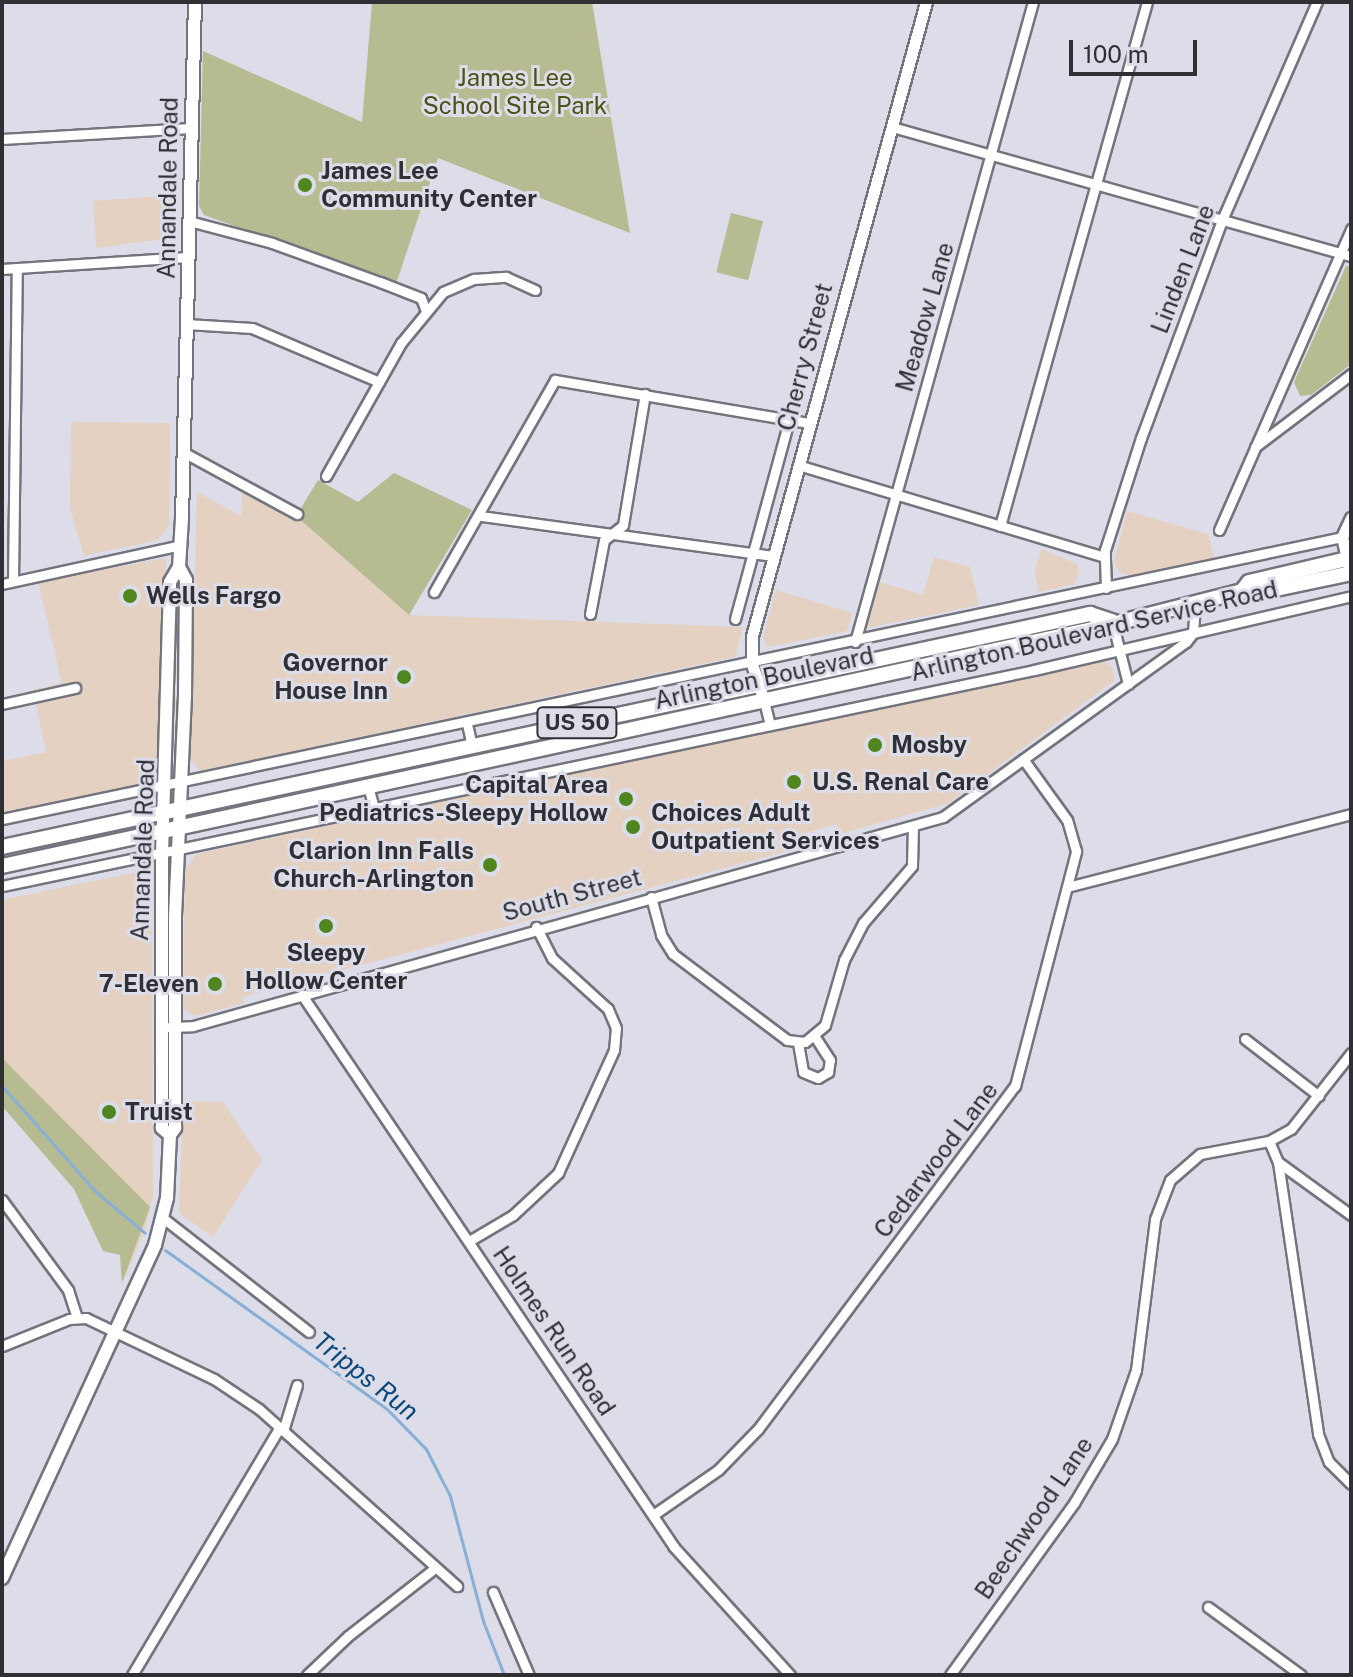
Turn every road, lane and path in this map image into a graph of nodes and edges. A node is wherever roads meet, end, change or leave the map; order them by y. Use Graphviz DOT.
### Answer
graph roads {
  1 [pos="195,2"];
  2 [pos="926,2"];
  3 [pos="1033,2"];
  4 [pos="1147,2"];
  5 [pos="1317,2"];
  6 [pos="892,127"];
  7 [pos="191,128"];
  8 [pos="2,139"];
  9 [pos="991,155"];
  10 [pos="1095,184"];
  11 [pos="1222,220"];
  12 [pos="189,221"];
  13 [pos="1351,229"];
  14 [pos="1338,253"];
  15 [pos="1351,256"];
  16 [pos="188,257"];
  17 [pos="17,268"];
  18 [pos="2,269"];
  19 [pos="535,290"];
  20 [pos="426,311"];
  21 [pos="186,324"];
  22 [pos="1351,374"];
  23 [pos="379,382"];
  24 [pos="645,394"];
  25 [pos="790,416"];
  26 [pos="810,423"];
  27 [pos="1254,447"];
  28 [pos="183,452"];
  29 [pos="798,465"];
  30 [pos="326,476"];
  31 [pos="897,495"];
  32 [pos="297,514"];
  33 [pos="481,516"];
  34 [pos="1351,518"];
  35 [pos="1000,526"];
  36 [pos="1219,530"];
  37 [pos="614,533"];
  38 [pos="1347,536"];
  39 [pos="181,545"];
  40 [pos="754,553"];
  41 [pos="774,556"];
  42 [pos="1104,557"];
  43 [pos="1350,566"];
  44 [pos="179,567"];
  45 [pos="13,581"];
  46 [pos="2,584"];
  47 [pos="1106,588"];
  48 [pos="434,592"];
  49 [pos="1351,596"];
  50 [pos="1195,602"];
  51 [pos="590,614"];
  52 [pos="735,619"];
  53 [pos="1112,621"];
  54 [pos="1193,633"];
  55 [pos="855,642"];
  56 [pos="1120,651"];
  57 [pos="752,663"];
  58 [pos="1128,684"];
  59 [pos="758,686"];
  60 [pos="75,688"];
  61 [pos="764,701"];
  62 [pos="2,704"];
  63 [pos="467,724"];
  64 [pos="770,725"];
  65 [pos="472,745"];
  66 [pos="1023,759"];
  67 [pos="182,783"];
  68 [pos="165,786"];
  69 [pos="368,786"];
  70 [pos="180,808"];
  71 [pos="374,809"];
  72 [pos="163,811"];
  73 [pos="1351,814"];
  74 [pos="2,819"];
  75 [pos="913,826"];
  76 [pos="171,830"];
  77 [pos="2,847"];
  78 [pos="177,852"];
  79 [pos="162,855"];
  80 [pos="2,866"];
  81 [pos="2,886"];
  82 [pos="1071,886"];
  83 [pos="651,897"];
  84 [pos="536,927"];
  85 [pos="302,995"];
  86 [pos="168,1027"];
  87 [pos="815,1037"];
  88 [pos="1245,1039"];
  89 [pos="798,1043"];
  90 [pos="1351,1053"];
  91 [pos="1319,1096"];
  92 [pos="1269,1141"];
  93 [pos="1278,1162"];
  94 [pos="2,1200"];
  95 [pos="1351,1215"];
  96 [pos="163,1218"];
  97 [pos="469,1241"];
  98 [pos="77,1318"];
  99 [pos="309,1332"];
  100 [pos="115,1333"];
  101 [pos="2,1346"];
  102 [pos="297,1385"];
  103 [pos="281,1430"];
  104 [pos="1351,1484"];
  105 [pos="653,1515"];
  106 [pos="435,1568"];
  107 [pos="2,1578"];
  108 [pos="457,1586"];
  109 [pos="493,1592"];
  110 [pos="1208,1607"];
  111 [pos="132,1675"];
  112 [pos="307,1675"];
  113 [pos="529,1675"];
  114 [pos="790,1675"];
  115 [pos="950,1675"];
  116 [pos="1301,1675"];
  1 -- 7 [label="main road, Annandale Road"];
  2 -- 6 [label="street, Cherry Street"];
  3 -- 9 [label="street, Meadow Lane"];
  4 -- 10 [label="street"];
  5 -- 11 [label="street, Linden Lane"];
  6 -- 9 [label="street"];
  6 -- 26 [label="street, Cherry Street"];
  7 -- 8 [label="street"];
  7 -- 12 [label="main road, Annandale Road"];
  9 -- 10 [label="street"];
  9 -- 31 [label="street, Meadow Lane"];
  10 -- 11 [label="street"];
  10 -- 35 [label="street"];
  11 -- 14 [label="street"];
  11 -- 42 [label="street, Linden Lane"];
  12 -- 16 [label="main road, Annandale Road"];
  12 -- 20 [label="street"];
  13 -- 14 [label="street"];
  14 -- 15 [label="street"];
  14 -- 27 [label="street"];
  16 -- 17 [label="street"];
  16 -- 21 [label="main road, Annandale Road"];
  17 -- 18 [label="street"];
  17 -- 45 [label="street"];
  19 -- 20 [label="street"];
  20 -- 23 [label="street"];
  21 -- 23 [label="street"];
  21 -- 28 [label="main road, Annandale Road"];
  22 -- 27 [label="street"];
  23 -- 30 [label="street"];
  24 -- 25 [label="street"];
  24 -- 33 [label="street"];
  24 -- 37 [label="street"];
  25 -- 26 [label="street"];
  25 -- 40 [label="street, Cherry Street"];
  26 -- 29 [label="street, Cherry Street"];
  27 -- 36 [label="street"];
  28 -- 32 [label="street"];
  28 -- 39 [label="main road, Annandale Road"];
  29 -- 31 [label="street"];
  29 -- 41 [label="street, Cherry Street"];
  31 -- 35 [label="street"];
  31 -- 55 [label="street, Meadow Lane"];
  33 -- 37 [label="street"];
  33 -- 48 [label="street"];
  34 -- 38 [label="street"];
  35 -- 42 [label="street"];
  37 -- 40 [label="street"];
  37 -- 51 [label="street"];
  38 -- 43 [label="street"];
  38 -- 47 [label="street, Arlington Boulevard Service Road"];
  39 -- 44 [label="main road, Annandale Road"];
  39 -- 45 [label="street"];
  40 -- 41 [label="street"];
  40 -- 52 [label="street, Cherry Street"];
  41 -- 57 [label="street, Cherry Street"];
  42 -- 47 [label="street"];
  43 -- 50 [label="highway, Arlington Boulevard / US 50"];
  44 -- 67 [label="main road, Annandale Road"];
  44 -- 68 [label="main road, Annandale Road"];
  45 -- 46 [label="street"];
  47 -- 55 [label="street, Arlington Boulevard Service Road"];
  49 -- 54 [label="street, Arlington Boulevard Service Road"];
  50 -- 53 [label="highway, Arlington Boulevard / US 50"];
  50 -- 54 [label="street"];
  53 -- 56 [label="street"];
  53 -- 59 [label="highway, Arlington Boulevard / US 50"];
  53 -- 61 [label="highway, Arlington Boulevard / US 50"];
  54 -- 56 [label="street, Arlington Boulevard Service Road"];
  54 -- 58 [label="street, South Street"];
  55 -- 57 [label="street, Arlington Boulevard Service Road"];
  56 -- 58 [label="street"];
  56 -- 64 [label="street, Arlington Boulevard Service Road"];
  57 -- 59 [label="street, Cherry Street"];
  57 -- 63 [label="street, Arlington Boulevard Service Road"];
  58 -- 66 [label="street, South Street"];
  59 -- 61 [label="street, Cherry Street"];
  59 -- 65 [label="highway, Arlington Boulevard / US 50"];
  60 -- 62 [label="street"];
  61 -- 64 [label="street, Cherry Street"];
  61 -- 69 [label="highway, Arlington Boulevard / US 50"];
  63 -- 65 [label="street"];
  63 -- 67 [label="street, Arlington Boulevard Service Road"];
  64 -- 71 [label="street, Arlington Boulevard Service Road"];
  65 -- 70 [label="highway, Arlington Boulevard / US 50"];
  66 -- 75 [label="street, South Street"];
  66 -- 82 [label="street, Cedarwood Lane"];
  67 -- 68 [label="street, Arlington Boulevard Service Road"];
  67 -- 70 [label="main road, Annandale Road"];
  68 -- 72 [label="main road, Annandale Road"];
  68 -- 74 [label="street, Arlington Boulevard Service Road"];
  69 -- 71 [label="street"];
  69 -- 76 [label="highway, Arlington Boulevard / US 50"];
  70 -- 72 [label="highway, Arlington Boulevard / US 50"];
  70 -- 76 [label="main road, Annandale Road"];
  71 -- 78 [label="street, Arlington Boulevard Service Road"];
  72 -- 76 [label="main road, Annandale Road"];
  72 -- 77 [label="highway, Arlington Boulevard / US 50"];
  73 -- 82 [label="street"];
  75 -- 83 [label="street, South Street"];
  75 -- 87 [label="street"];
  76 -- 78 [label="main road, Annandale Road"];
  76 -- 79 [label="main road, Annandale Road"];
  76 -- 80 [label="highway, Arlington Boulevard / US 50"];
  78 -- 79 [label="street, Arlington Boulevard Service Road"];
  78 -- 86 [label="main road, Annandale Road"];
  79 -- 81 [label="street, Arlington Boulevard Service Road"];
  79 -- 86 [label="main road, Annandale Road"];
  82 -- 105 [label="street, Cedarwood Lane"];
  83 -- 84 [label="street, South Street"];
  83 -- 89 [label="street"];
  84 -- 85 [label="street, South Street"];
  84 -- 97 [label="street"];
  85 -- 86 [label="street, South Street"];
  85 -- 97 [label="street, Holmes Run Road"];
  86 -- 96 [label="main road, Annandale Road"];
  87 -- 89 [label="street"];
  87 -- 89 [label="street"];
  88 -- 91 [label="street"];
  90 -- 91 [label="street, Beechwood Lane"];
  91 -- 92 [label="street, Beechwood Lane"];
  92 -- 93 [label="street"];
  92 -- 115 [label="street, Beechwood Lane"];
  93 -- 95 [label="street"];
  93 -- 104 [label="street"];
  94 -- 98 [label="street"];
  96 -- 99 [label="street"];
  96 -- 100 [label="main road, Annandale Road"];
  97 -- 105 [label="street, Holmes Run Road"];
  98 -- 100 [label="street"];
  98 -- 101 [label="street"];
  100 -- 103 [label="street"];
  100 -- 107 [label="main road, Annandale Road"];
  102 -- 103 [label="street"];
  103 -- 106 [label="street"];
  103 -- 111 [label="street"];
  105 -- 114 [label="street, Holmes Run Road"];
  106 -- 108 [label="street"];
  106 -- 112 [label="street"];
  109 -- 113 [label="street"];
  110 -- 116 [label="street"];
}
